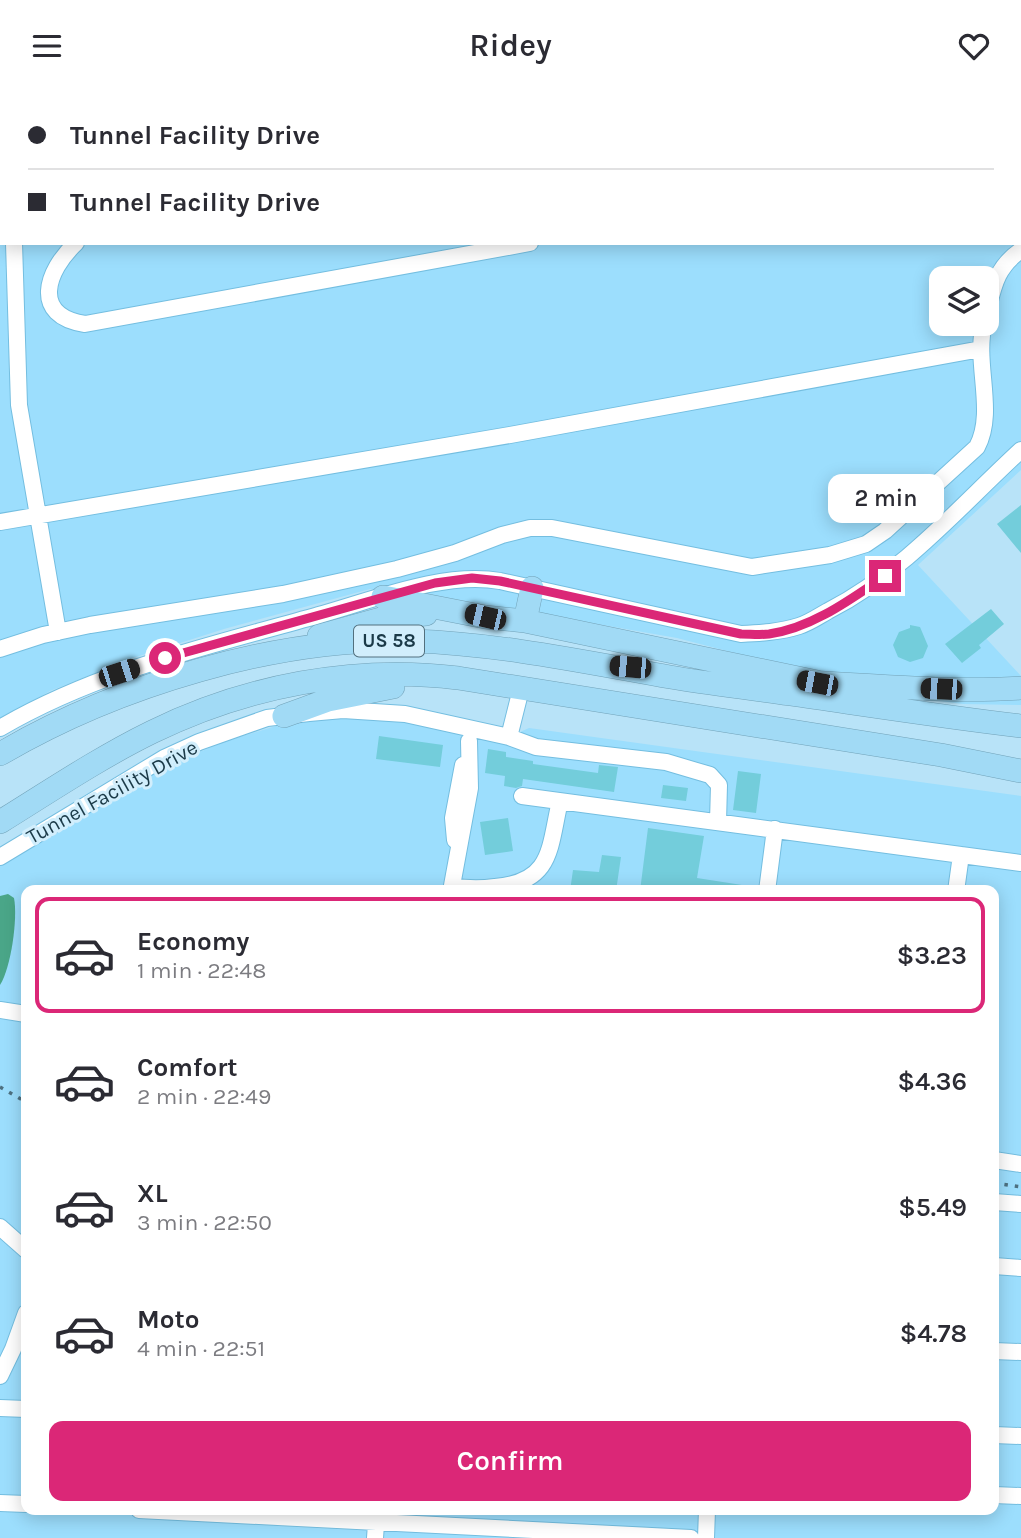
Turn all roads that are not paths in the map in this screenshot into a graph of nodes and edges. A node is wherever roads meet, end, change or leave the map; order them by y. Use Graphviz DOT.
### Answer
graph roads {
  1 [pos="14,245"];
  2 [pos="74,245"];
  3 [pos="519,245"];
  4 [pos="1021,250"];
  5 [pos="999,273"];
  6 [pos="983,336"];
  7 [pos="981,349"];
  8 [pos="1021,450"];
  9 [pos="37,516"];
  10 [pos="0,522"];
  11 [pos="532,588"];
  12 [pos="383,597"];
  13 [pos="485,617"];
  14 [pos="525,621"];
  15 [pos="58,632"];
  16 [pos="0,649"];
  17 [pos="245,658"];
  18 [pos="608,665"];
  19 [pos="817,683"];
  20 [pos="1021,688"];
  21 [pos="521,689"];
  22 [pos="276,717"];
  23 [pos="1021,726"];
  24 [pos="0,727"];
  25 [pos="470,735"];
  26 [pos="509,737"];
  27 [pos="0,754"];
  28 [pos="941,755"];
  29 [pos="1021,762"];
  30 [pos="1021,771"];
  31 [pos="522,796"];
  32 [pos="560,801"];
  33 [pos="0,822"];
  34 [pos="719,822"];
  35 [pos="775,829"];
  36 [pos="961,855"];
  37 [pos="0,857"];
  38 [pos="1021,863"];
  39 [pos="451,885"];
  40 [pos="516,885"];
  41 [pos="768,885"];
  42 [pos="957,885"];
  43 [pos="0,1010"];
  44 [pos="21,1013"];
  45 [pos="999,1161"];
  46 [pos="1021,1164"];
  47 [pos="999,1202"];
  48 [pos="1021,1204"];
  49 [pos="0,1227"];
  50 [pos="21,1246"];
  51 [pos="999,1266"];
  52 [pos="1021,1268"];
  53 [pos="21,1330"];
  54 [pos="999,1351"];
  55 [pos="1021,1352"];
  56 [pos="0,1376"];
  57 [pos="0,1408"];
  58 [pos="21,1409"];
  59 [pos="999,1435"];
  60 [pos="1021,1436"];
  61 [pos="999,1495"];
  62 [pos="1021,1496"];
  63 [pos="0,1503"];
  64 [pos="21,1504"];
  65 [pos="224,1515"];
  66 [pos="707,1515"];
  67 [pos="376,1524"];
  68 [pos="691,1538"];
  69 [pos="706,1538"];
  1 -- 9 [label="street"];
  2 -- 3 [label="street"];
  4 -- 5 [label="street"];
  6 -- 7 [label="street"];
  7 -- 9 [label="street"];
  7 -- 15 [label="street"];
  8 -- 11 [label="street"];
  9 -- 10 [label="street"];
  9 -- 15 [label="street"];
  11 -- 12 [label="street"];
  11 -- 14 [label="highway"];
  12 -- 13 [label="highway"];
  12 -- 24 [label="street"];
  13 -- 14 [label="highway"];
  13 -- 17 [label="highway"];
  14 -- 19 [label="highway"];
  15 -- 16 [label="street"];
  17 -- 18 [label="highway, US 58"];
  17 -- 27 [label="highway, US 58"];
  18 -- 19 [label="highway, US 58"];
  18 -- 23 [label="highway"];
  19 -- 20 [label="highway, US 58"];
  21 -- 22 [label="highway"];
  21 -- 26 [label="street"];
  21 -- 28 [label="highway, US 58"];
  21 -- 33 [label="highway, US 58"];
  22 -- 25 [label="street, Tunnel Facility Drive"];
  22 -- 37 [label="street, Tunnel Facility Drive"];
  25 -- 26 [label="street, Tunnel Facility Drive"];
  25 -- 39 [label="street"];
  26 -- 34 [label="street, Tunnel Facility Drive"];
  28 -- 29 [label="highway, US 58"];
  28 -- 30 [label="highway"];
  31 -- 32 [label="street"];
  32 -- 34 [label="street"];
  32 -- 40 [label="street"];
  34 -- 35 [label="street"];
  35 -- 36 [label="street"];
  35 -- 41 [label="street"];
  36 -- 38 [label="street"];
  36 -- 42 [label="street"];
  43 -- 44 [label="street"];
  45 -- 46 [label="street"];
  47 -- 48 [label="street"];
  49 -- 50 [label="street"];
  51 -- 52 [label="street"];
  53 -- 56 [label="street"];
  54 -- 55 [label="street"];
  57 -- 58 [label="street"];
  59 -- 60 [label="street"];
  61 -- 62 [label="street"];
  63 -- 64 [label="street"];
  65 -- 67 [label="street"];
  66 -- 69 [label="street"];
  67 -- 68 [label="street"];
}
